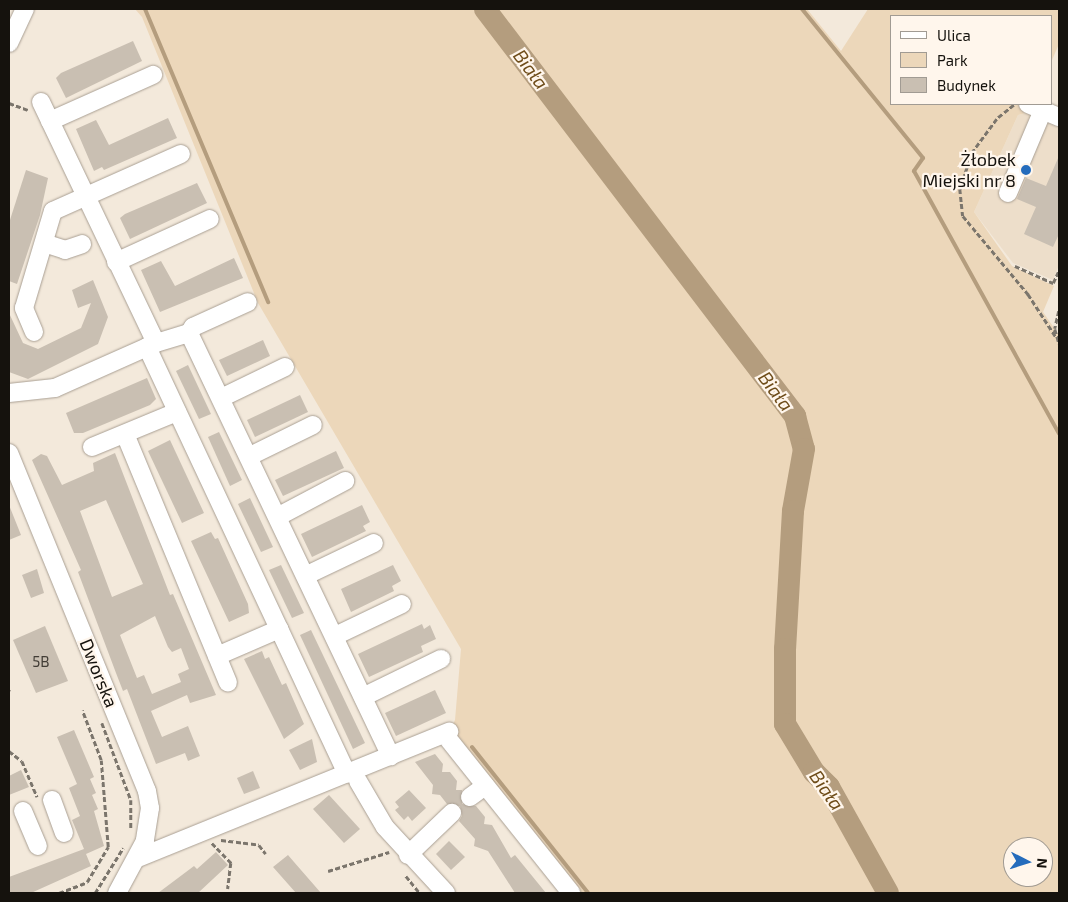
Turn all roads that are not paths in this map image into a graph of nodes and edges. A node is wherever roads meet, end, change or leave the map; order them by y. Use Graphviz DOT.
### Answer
graph roads {
  1 [pos="25,9"];
  2 [pos="9,42"];
  3 [pos="153,75"];
  4 [pos="41,102"];
  5 [pos="1036,107"];
  6 [pos="1059,118"];
  7 [pos="50,122"];
  8 [pos="181,154"];
  9 [pos="1008,193"];
  10 [pos="87,197"];
  11 [pos="210,219"];
  12 [pos="44,243"];
  13 [pos="82,244"];
  14 [pos="116,262"];
  15 [pos="248,302"];
  16 [pos="34,332"];
  17 [pos="189,333"];
  18 [pos="151,345"];
  19 [pos="285,367"];
  20 [pos="9,393"];
  21 [pos="221,398"];
  22 [pos="176,412"];
  23 [pos="314,425"];
  24 [pos="125,434"];
  25 [pos="92,447"];
  26 [pos="9,453"];
  27 [pos="250,456"];
  28 [pos="346,481"];
  29 [pos="279,516"];
  30 [pos="374,543"];
  31 [pos="307,575"];
  32 [pos="402,604"];
  33 [pos="279,629"];
  34 [pos="335,636"];
  35 [pos="216,656"];
  36 [pos="441,659"];
  37 [pos="228,683"];
  38 [pos="363,697"];
  39 [pos="392,756"];
  40 [pos="353,777"];
  41 [pos="485,786"];
  42 [pos="470,797"];
  43 [pos="46,802"];
  44 [pos="23,811"];
  45 [pos="452,813"];
  46 [pos="64,833"];
  47 [pos="38,846"];
  48 [pos="405,852"];
  49 [pos="525,852"];
  50 [pos="138,858"];
  51 [pos="117,893"];
  52 [pos="446,893"];
  53 [pos="557,893"];
  54 [pos="571,893"];
  1 -- 2 [label="street"];
  3 -- 7 [label="street"];
  4 -- 7 [label="street"];
  5 -- 6 [label="street"];
  5 -- 9 [label="street"];
  7 -- 10 [label="street"];
  8 -- 10 [label="street"];
  10 -- 12 [label="street"];
  10 -- 14 [label="street"];
  11 -- 14 [label="street"];
  12 -- 13 [label="street"];
  12 -- 16 [label="street"];
  14 -- 18 [label="street"];
  15 -- 17 [label="street"];
  17 -- 18 [label="street"];
  17 -- 21 [label="street"];
  18 -- 20 [label="street"];
  18 -- 22 [label="street"];
  19 -- 21 [label="street"];
  21 -- 27 [label="street"];
  22 -- 24 [label="street"];
  22 -- 33 [label="street"];
  23 -- 27 [label="street"];
  24 -- 25 [label="street"];
  24 -- 35 [label="street"];
  26 -- 50 [label="street, Dworska"];
  27 -- 29 [label="street"];
  28 -- 29 [label="street"];
  29 -- 31 [label="street"];
  30 -- 31 [label="street"];
  31 -- 34 [label="street"];
  32 -- 34 [label="street"];
  33 -- 35 [label="street"];
  33 -- 40 [label="street"];
  34 -- 38 [label="street"];
  35 -- 37 [label="street"];
  36 -- 38 [label="street"];
  38 -- 39 [label="street"];
  39 -- 40 [label="street"];
  39 -- 41 [label="street"];
  40 -- 48 [label="street"];
  40 -- 50 [label="street"];
  41 -- 42 [label="street"];
  41 -- 54 [label="street"];
  43 -- 46 [label="street"];
  44 -- 47 [label="street"];
  45 -- 48 [label="street"];
  48 -- 52 [label="street"];
  49 -- 53 [label="street"];
  50 -- 51 [label="street, Dworska"];
}
